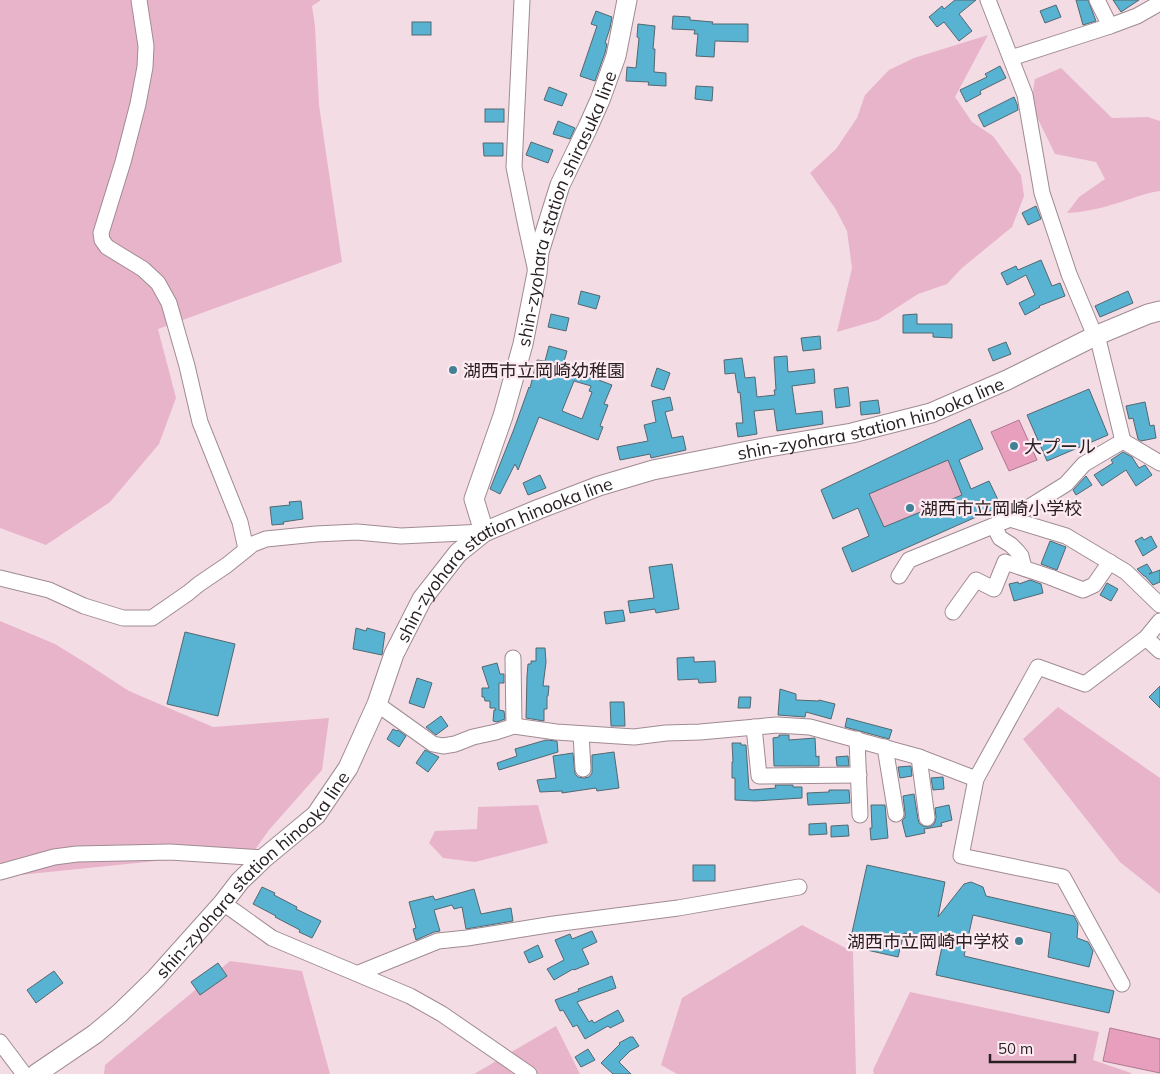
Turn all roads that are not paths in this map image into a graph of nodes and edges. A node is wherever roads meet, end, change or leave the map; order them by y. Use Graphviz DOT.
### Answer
graph roads {
  1 [pos="139,0"];
  2 [pos="522,0"];
  3 [pos="628,0"];
  4 [pos="988,0"];
  5 [pos="1097,0"];
  6 [pos="1160,3"];
  7 [pos="1110,26"];
  8 [pos="1011,58"];
  9 [pos="537,273"];
  10 [pos="1160,312"];
  11 [pos="1096,336"];
  12 [pos="1124,442"];
  13 [pos="1160,463"];
  14 [pos="1010,519"];
  15 [pos="994,526"];
  16 [pos="484,532"];
  17 [pos="1013,547"];
  18 [pos="246,549"];
  19 [pos="1005,562"];
  20 [pos="1110,562"];
  21 [pos="1024,568"];
  22 [pos="899,576"];
  23 [pos="0,578"];
  24 [pos="1160,605"];
  25 [pos="953,612"];
  26 [pos="1160,621"];
  27 [pos="1146,638"];
  28 [pos="1160,651"];
  29 [pos="513,658"];
  30 [pos="377,704"];
  31 [pos="514,726"];
  32 [pos="754,727"];
  33 [pos="581,734"];
  34 [pos="857,739"];
  35 [pos="885,747"];
  36 [pos="919,757"];
  37 [pos="583,769"];
  38 [pos="859,774"];
  39 [pos="976,779"];
  40 [pos="896,814"];
  41 [pos="860,815"];
  42 [pos="927,818"];
  43 [pos="264,858"];
  44 [pos="0,872"];
  45 [pos="799,887"];
  46 [pos="223,903"];
  47 [pos="359,974"];
  48 [pos="1122,984"];
  49 [pos="0,1042"];
  50 [pos="24,1074"];
  51 [pos="36,1074"];
  52 [pos="529,1074"];
  1 -- 18 [label="street"];
  2 -- 9 [label="street"];
  3 -- 9 [label="main road, shin-zyohara station shirasuka line"];
  4 -- 8 [label="street"];
  5 -- 7 [label="street"];
  6 -- 7 [label="street"];
  7 -- 8 [label="street"];
  8 -- 11 [label="street"];
  9 -- 16 [label="main road, shin-zyohara station shirasuka line"];
  10 -- 11 [label="main road, shin-zyohara station hinooka line"];
  11 -- 12 [label="street"];
  11 -- 16 [label="main road, shin-zyohara station hinooka line"];
  12 -- 13 [label="street"];
  12 -- 14 [label="street"];
  14 -- 15 [label="street"];
  14 -- 20 [label="street"];
  15 -- 17 [label="street"];
  15 -- 22 [label="street"];
  16 -- 18 [label="street"];
  16 -- 30 [label="main road, shin-zyohara station hinooka line"];
  17 -- 19 [label="street"];
  17 -- 21 [label="street"];
  18 -- 23 [label="street"];
  19 -- 21 [label="street"];
  19 -- 25 [label="street"];
  20 -- 21 [label="street"];
  20 -- 24 [label="street"];
  26 -- 27 [label="street"];
  27 -- 28 [label="street"];
  27 -- 39 [label="street"];
  29 -- 31 [label="street"];
  30 -- 31 [label="street"];
  30 -- 43 [label="main road, shin-zyohara station hinooka line"];
  31 -- 33 [label="street"];
  32 -- 33 [label="street"];
  32 -- 34 [label="street"];
  32 -- 38 [label="street"];
  33 -- 37 [label="street"];
  34 -- 35 [label="street"];
  34 -- 38 [label="street"];
  35 -- 36 [label="street"];
  35 -- 40 [label="street"];
  36 -- 39 [label="street"];
  36 -- 42 [label="street"];
  38 -- 41 [label="street"];
  39 -- 48 [label="street"];
  43 -- 44 [label="street"];
  43 -- 46 [label="main road, shin-zyohara station hinooka line"];
  45 -- 47 [label="street"];
  46 -- 47 [label="street"];
  46 -- 51 [label="main road, shin-zyohara station hinooka line"];
  47 -- 52 [label="street"];
  49 -- 50 [label="street"];
}
